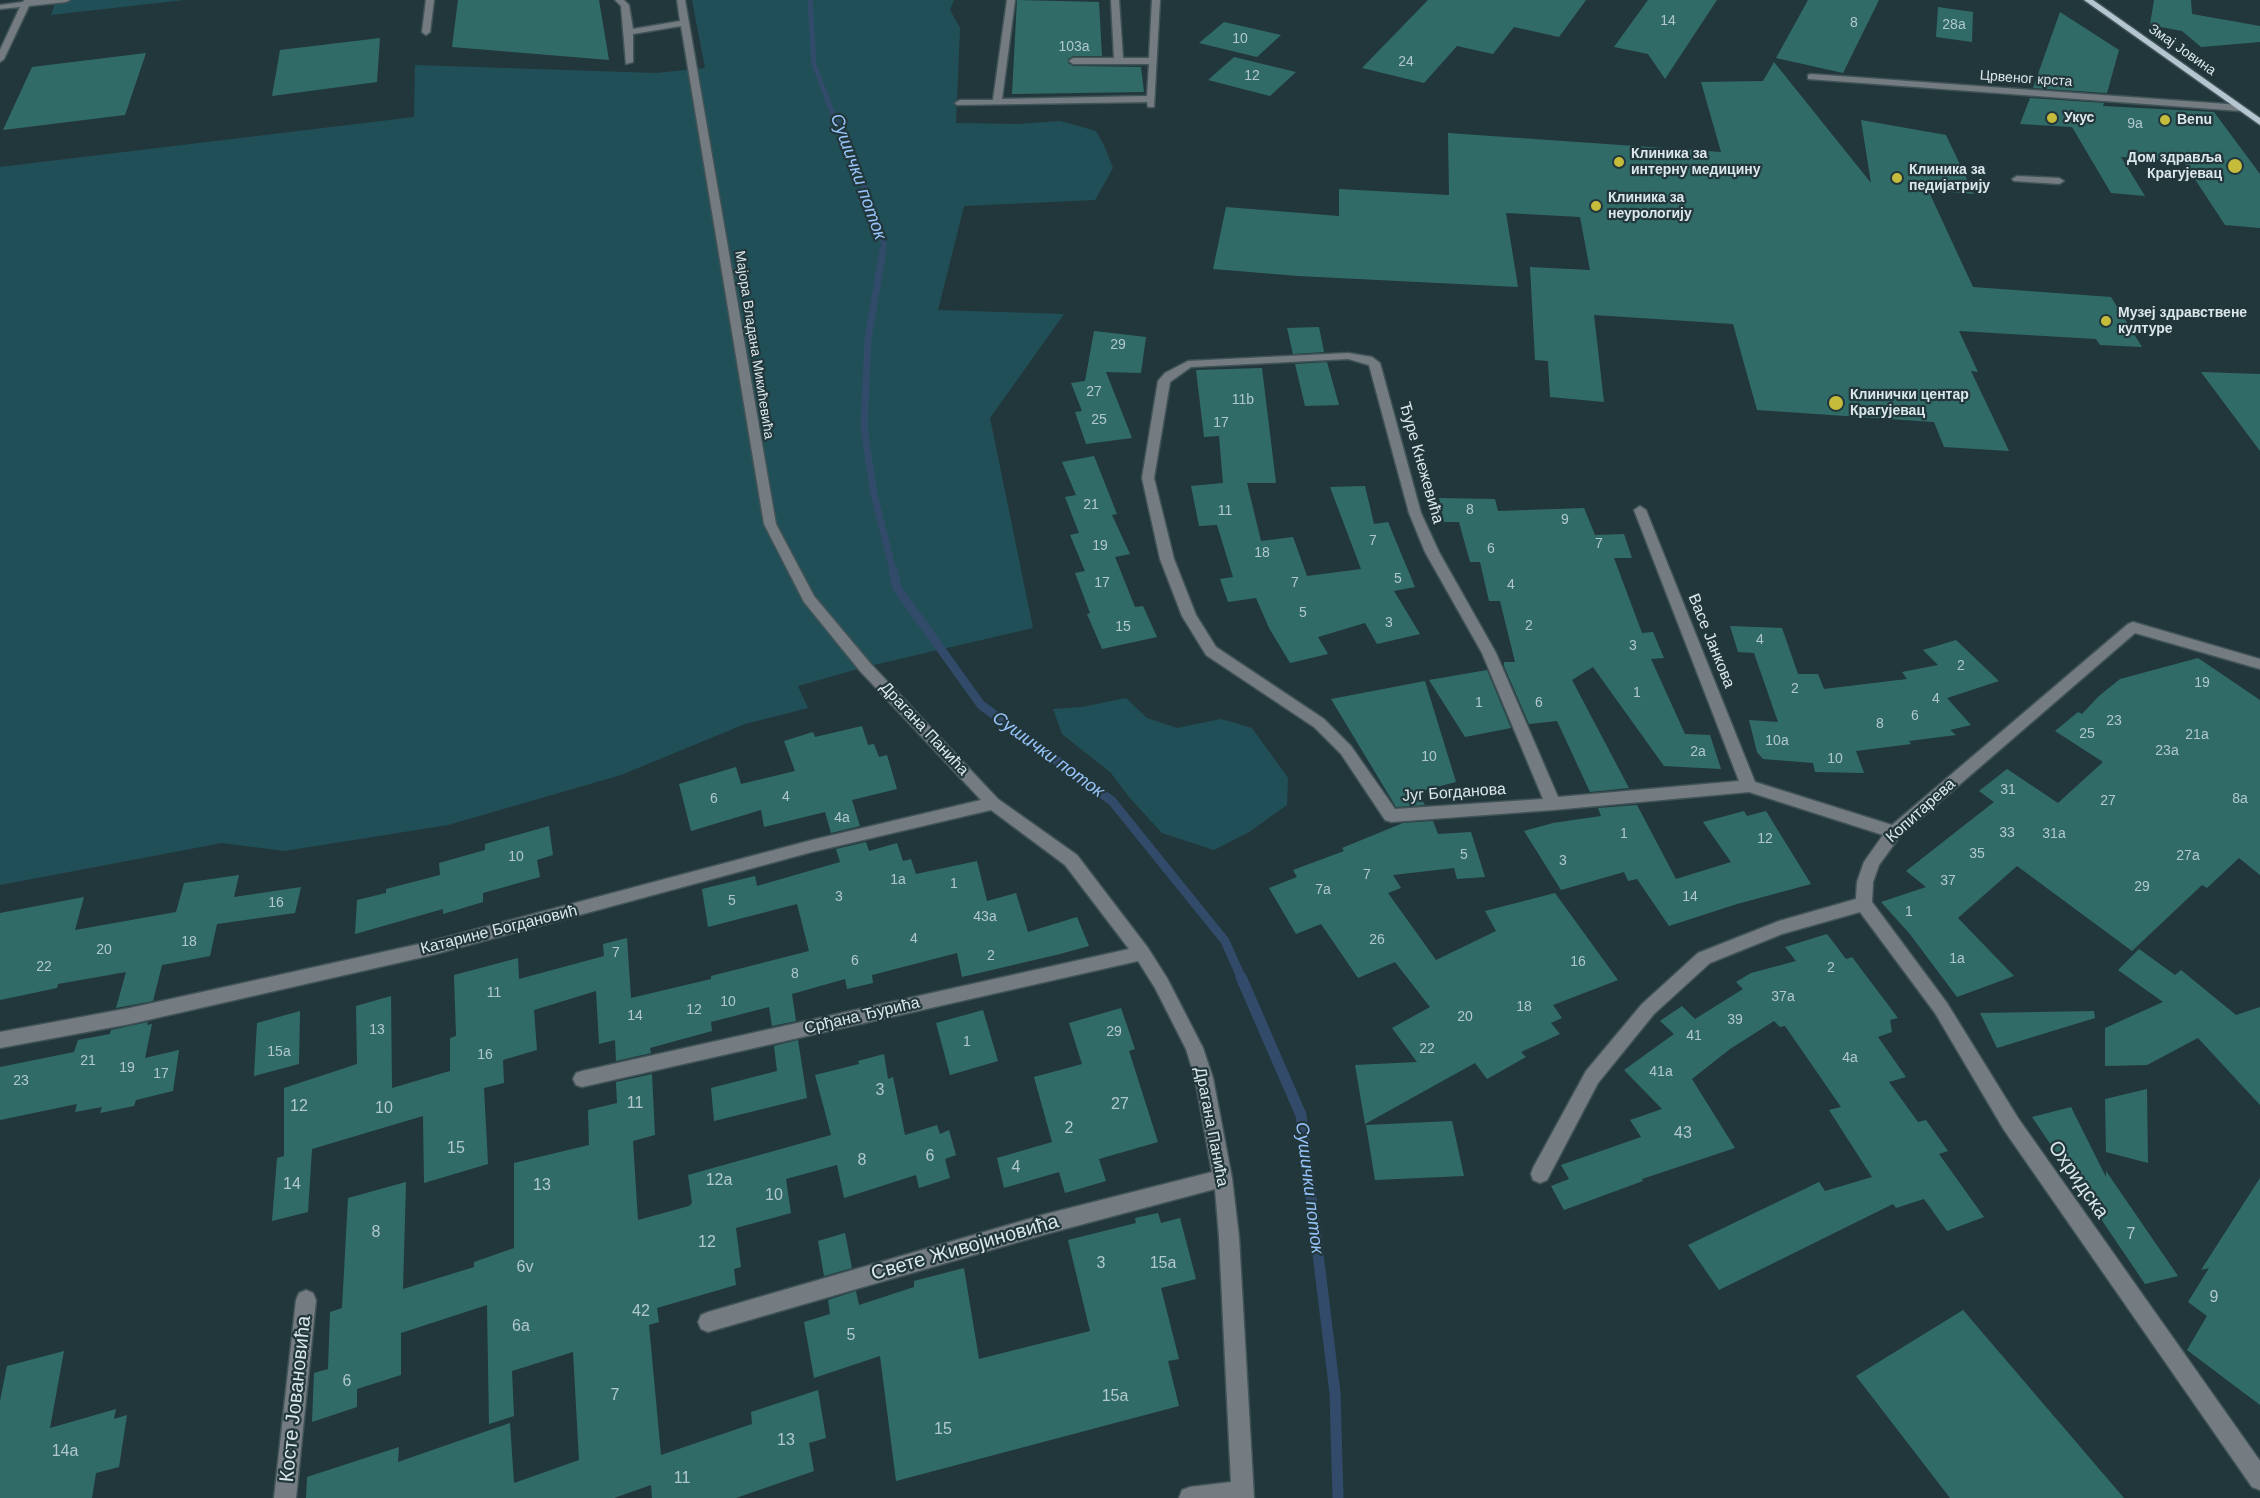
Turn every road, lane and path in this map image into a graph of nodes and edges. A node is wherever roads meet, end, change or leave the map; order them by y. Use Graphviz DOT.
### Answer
graph roads {
  1 [pos="66,0"];
  2 [pos="430,0"];
  3 [pos="619,0"];
  4 [pos="681,0"];
  5 [pos="1011,0"];
  6 [pos="1115,0"];
  7 [pos="1156,0"];
  8 [pos="2088,0"];
  9 [pos="27,2"];
  10 [pos="0,7"];
  11 [pos="685,23"];
  12 [pos="426,32"];
  13 [pos="630,32"];
  14 [pos="0,59"];
  15 [pos="1073,61"];
  16 [pos="1119,61"];
  17 [pos="1152,61"];
  18 [pos="629,62"];
  19 [pos="1811,77"];
  20 [pos="998,102"];
  21 [pos="960,103"];
  22 [pos="2240,108"];
  23 [pos="2260,122"];
  24 [pos="2017,179"];
  25 [pos="2059,181"];
  26 [pos="1188,364"];
  27 [pos="1640,510"];
  28 [pos="2260,664"];
  29 [pos="866,667"];
  30 [pos="1749,786"];
  31 [pos="993,803"];
  32 [pos="1553,804"];
  33 [pos="1894,832"];
  34 [pos="1864,904"];
  35 [pos="1142,953"];
  36 [pos="0,1040"];
  37 [pos="582,1079"];
  38 [pos="1540,1174"];
  39 [pos="1223,1178"];
  40 [pos="306,1300"];
  41 [pos="708,1322"];
  42 [pos="2260,1479"];
  43 [pos="1243,1495"];
  44 [pos="285,1498"];
  45 [pos="1190,1498"];
  1 -- 9 [label="street"];
  2 -- 12 [label="street"];
  3 -- 13 [label="street"];
  4 -- 11 [label="street, Мајора Владана Микићевића"];
  5 -- 20 [label="street"];
  6 -- 16 [label="street"];
  7 -- 17 [label="street"];
  8 -- 22 [label="main road, Змај Јовина"];
  9 -- 10 [label="street"];
  9 -- 14 [label="street"];
  11 -- 13 [label="street"];
  11 -- 29 [label="street, Мајора Владана Микићевића"];
  13 -- 18 [label="street"];
  15 -- 16 [label="street"];
  16 -- 17 [label="street"];
  17 -- 20 [label="street"];
  19 -- 22 [label="street, Црвеног крста"];
  20 -- 21 [label="street"];
  22 -- 23 [label="main road, Змај Јовина"];
  24 -- 25 [label="street"];
  26 -- 32 [label="street, Ђуре Кнежевића"];
  26 -- 32 [label="street, Југ Богданова"];
  27 -- 30 [label="street, Васе Јанкова"];
  28 -- 33 [label="street, Копитарева"];
  29 -- 31 [label="street, Драгана Панића"];
  30 -- 32 [label="street, Југ Богданова"];
  30 -- 33 [label="street, Југ Богданова"];
  31 -- 35 [label="street, Драгана Панића"];
  31 -- 36 [label="street, Катарине Богдановић"];
  33 -- 34 [label="street, Копитарева"];
  34 -- 38 [label="street"];
  34 -- 42 [label="street, Охридска"];
  35 -- 37 [label="street, Срђана Ђурића"];
  35 -- 39 [label="street, Драгана Панића"];
  39 -- 41 [label="street, Свете Живојиновића"];
  39 -- 43 [label="street, Драгана Панића"];
  40 -- 44 [label="street, Косте Јовановића"];
  43 -- 45 [label="street"];
}
